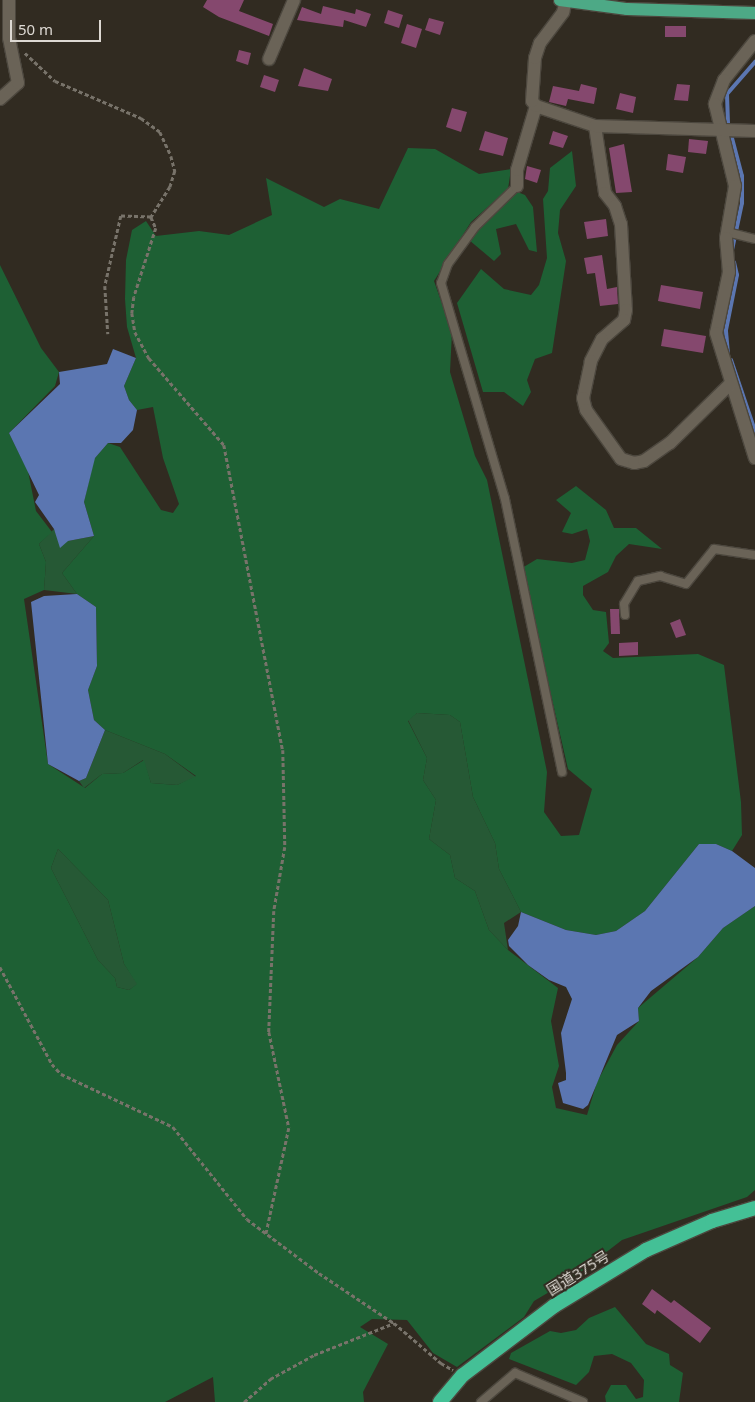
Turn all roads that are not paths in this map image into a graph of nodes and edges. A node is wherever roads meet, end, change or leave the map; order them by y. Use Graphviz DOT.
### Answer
graph roads {
  1 [pos="9,0"];
  2 [pos="294,0"];
  3 [pos="563,1"];
  4 [pos="755,13"];
  5 [pos="755,41"];
  6 [pos="269,59"];
  7 [pos="0,99"];
  8 [pos="536,106"];
  9 [pos="595,126"];
  10 [pos="727,130"];
  11 [pos="755,132"];
  12 [pos="517,186"];
  13 [pos="728,232"];
  14 [pos="753,236"];
  15 [pos="730,384"];
  16 [pos="754,442"];
  17 [pos="755,458"];
  18 [pos="755,555"];
  19 [pos="625,615"];
  20 [pos="562,772"];
  21 [pos="755,1208"];
  22 [pos="444,1401"];
  23 [pos="481,1402"];
  24 [pos="583,1402"];
  1 -- 7 [label="street"];
  2 -- 6 [label="street"];
  3 -- 4 [label="main road"];
  3 -- 8 [label="street"];
  5 -- 10 [label="street"];
  8 -- 9 [label="street"];
  8 -- 12 [label="street"];
  9 -- 10 [label="street"];
  9 -- 15 [label="street"];
  10 -- 11 [label="street"];
  10 -- 13 [label="street"];
  12 -- 20 [label="lane"];
  13 -- 14 [label="lane"];
  13 -- 15 [label="street"];
  15 -- 16 [label="street"];
  16 -- 17 [label="street"];
  18 -- 19 [label="lane"];
  21 -- 22 [label="highway, 国道375号"];
  23 -- 24 [label="lane"];
}
